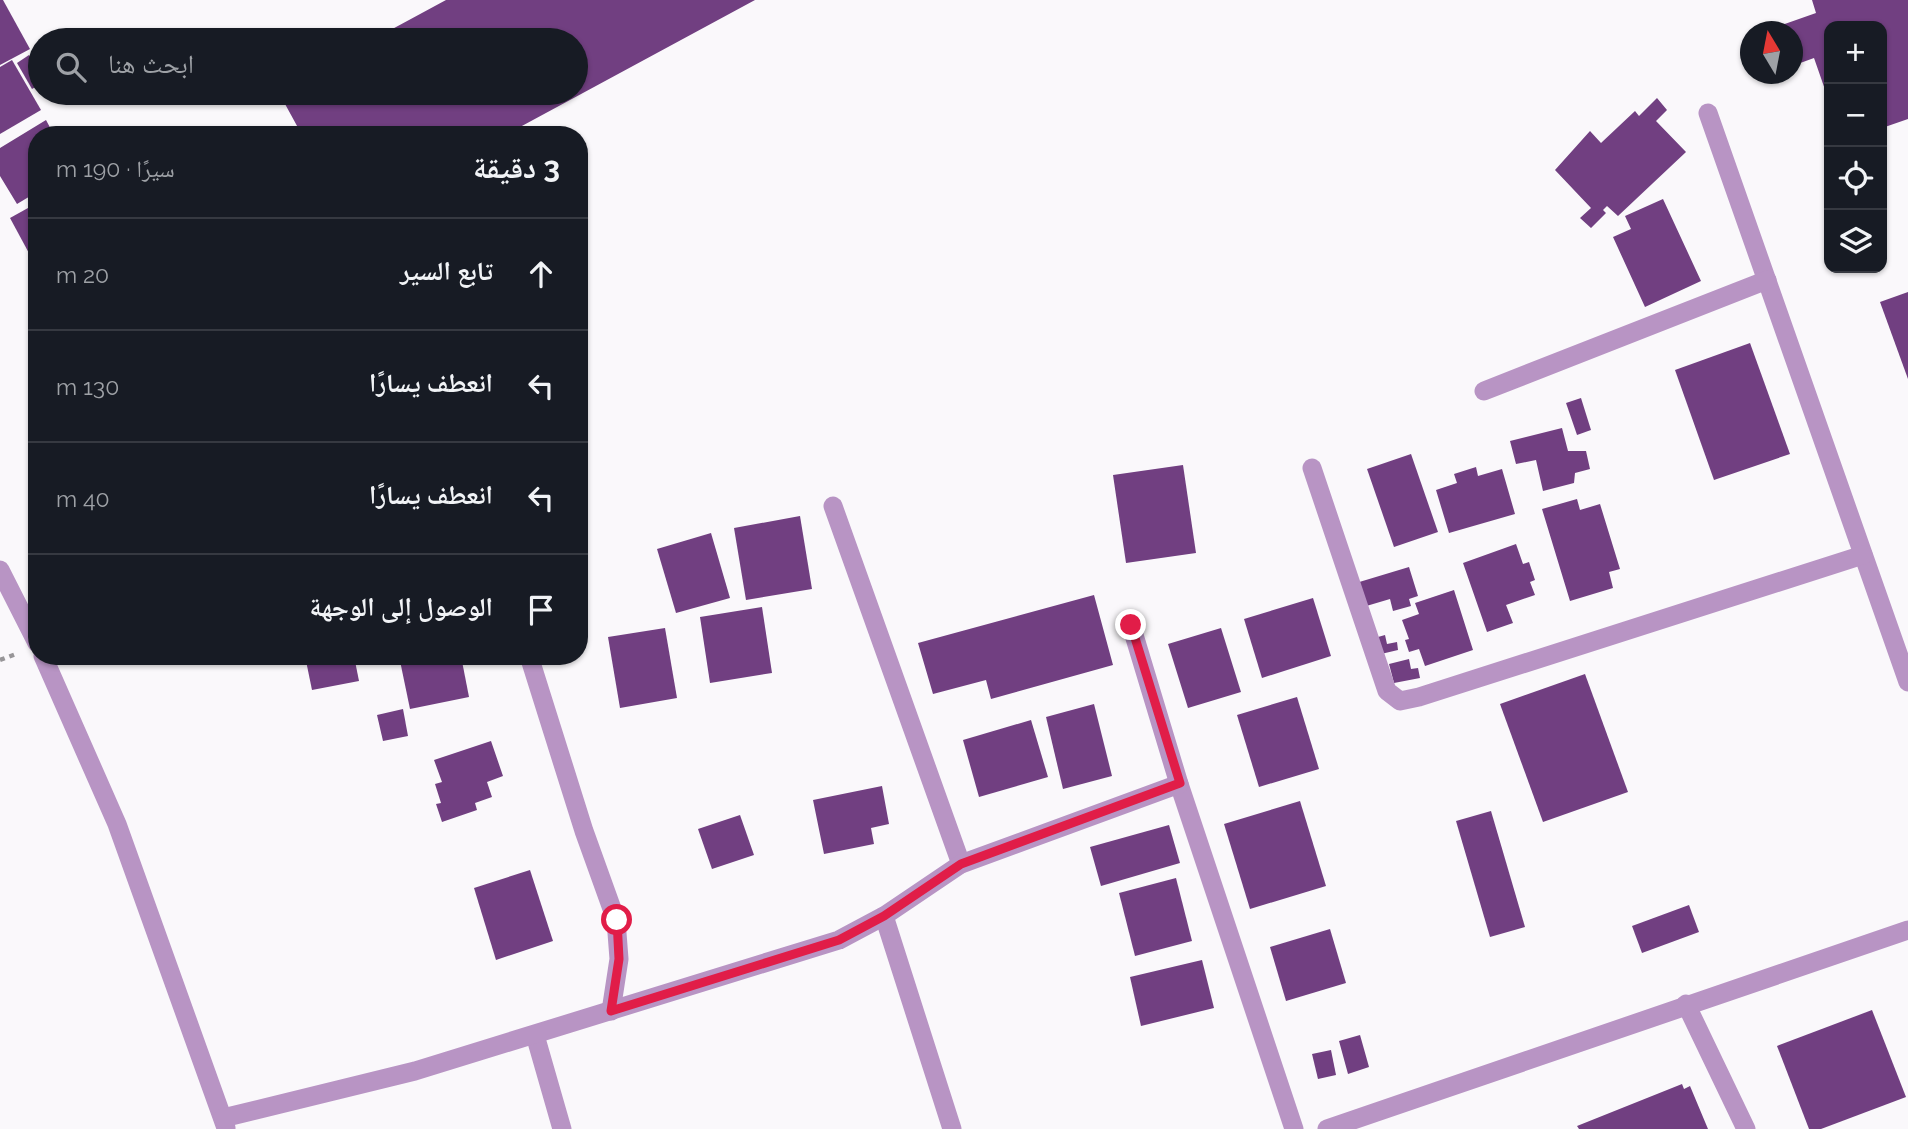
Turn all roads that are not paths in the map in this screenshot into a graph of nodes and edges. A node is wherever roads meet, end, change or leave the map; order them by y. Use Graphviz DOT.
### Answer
graph roads {
  1 [pos="1708,113"];
  2 [pos="1767,280"];
  3 [pos="1484,391"];
  4 [pos="1312,468"];
  5 [pos="833,506"];
  6 [pos="1863,555"];
  7 [pos="0,570"];
  8 [pos="28,625"];
  9 [pos="1131,625"];
  10 [pos="47,665"];
  11 [pos="532,665"];
  12 [pos="1908,682"];
  13 [pos="1180,783"];
  14 [pos="961,864"];
  15 [pos="884,916"];
  16 [pos="1908,930"];
  17 [pos="1686,1004"];
  18 [pos="611,1011"];
  19 [pos="535,1035"];
  20 [pos="225,1123"];
  21 [pos="562,1129"];
  22 [pos="952,1129"];
  23 [pos="1294,1129"];
  24 [pos="1327,1129"];
  25 [pos="1746,1129"];
  1 -- 2 [label="street"];
  2 -- 3 [label="street"];
  2 -- 6 [label="street"];
  4 -- 6 [label="street"];
  5 -- 14 [label="street"];
  6 -- 12 [label="street"];
  7 -- 8 [label="street"];
  9 -- 13 [label="street"];
  10 -- 20 [label="street"];
  11 -- 18 [label="street"];
  13 -- 14 [label="street"];
  13 -- 23 [label="street"];
  14 -- 15 [label="street"];
  15 -- 18 [label="street"];
  15 -- 22 [label="street"];
  16 -- 17 [label="street"];
  17 -- 24 [label="street"];
  17 -- 25 [label="street"];
  18 -- 19 [label="street"];
  19 -- 20 [label="street"];
  19 -- 21 [label="street"];
}
